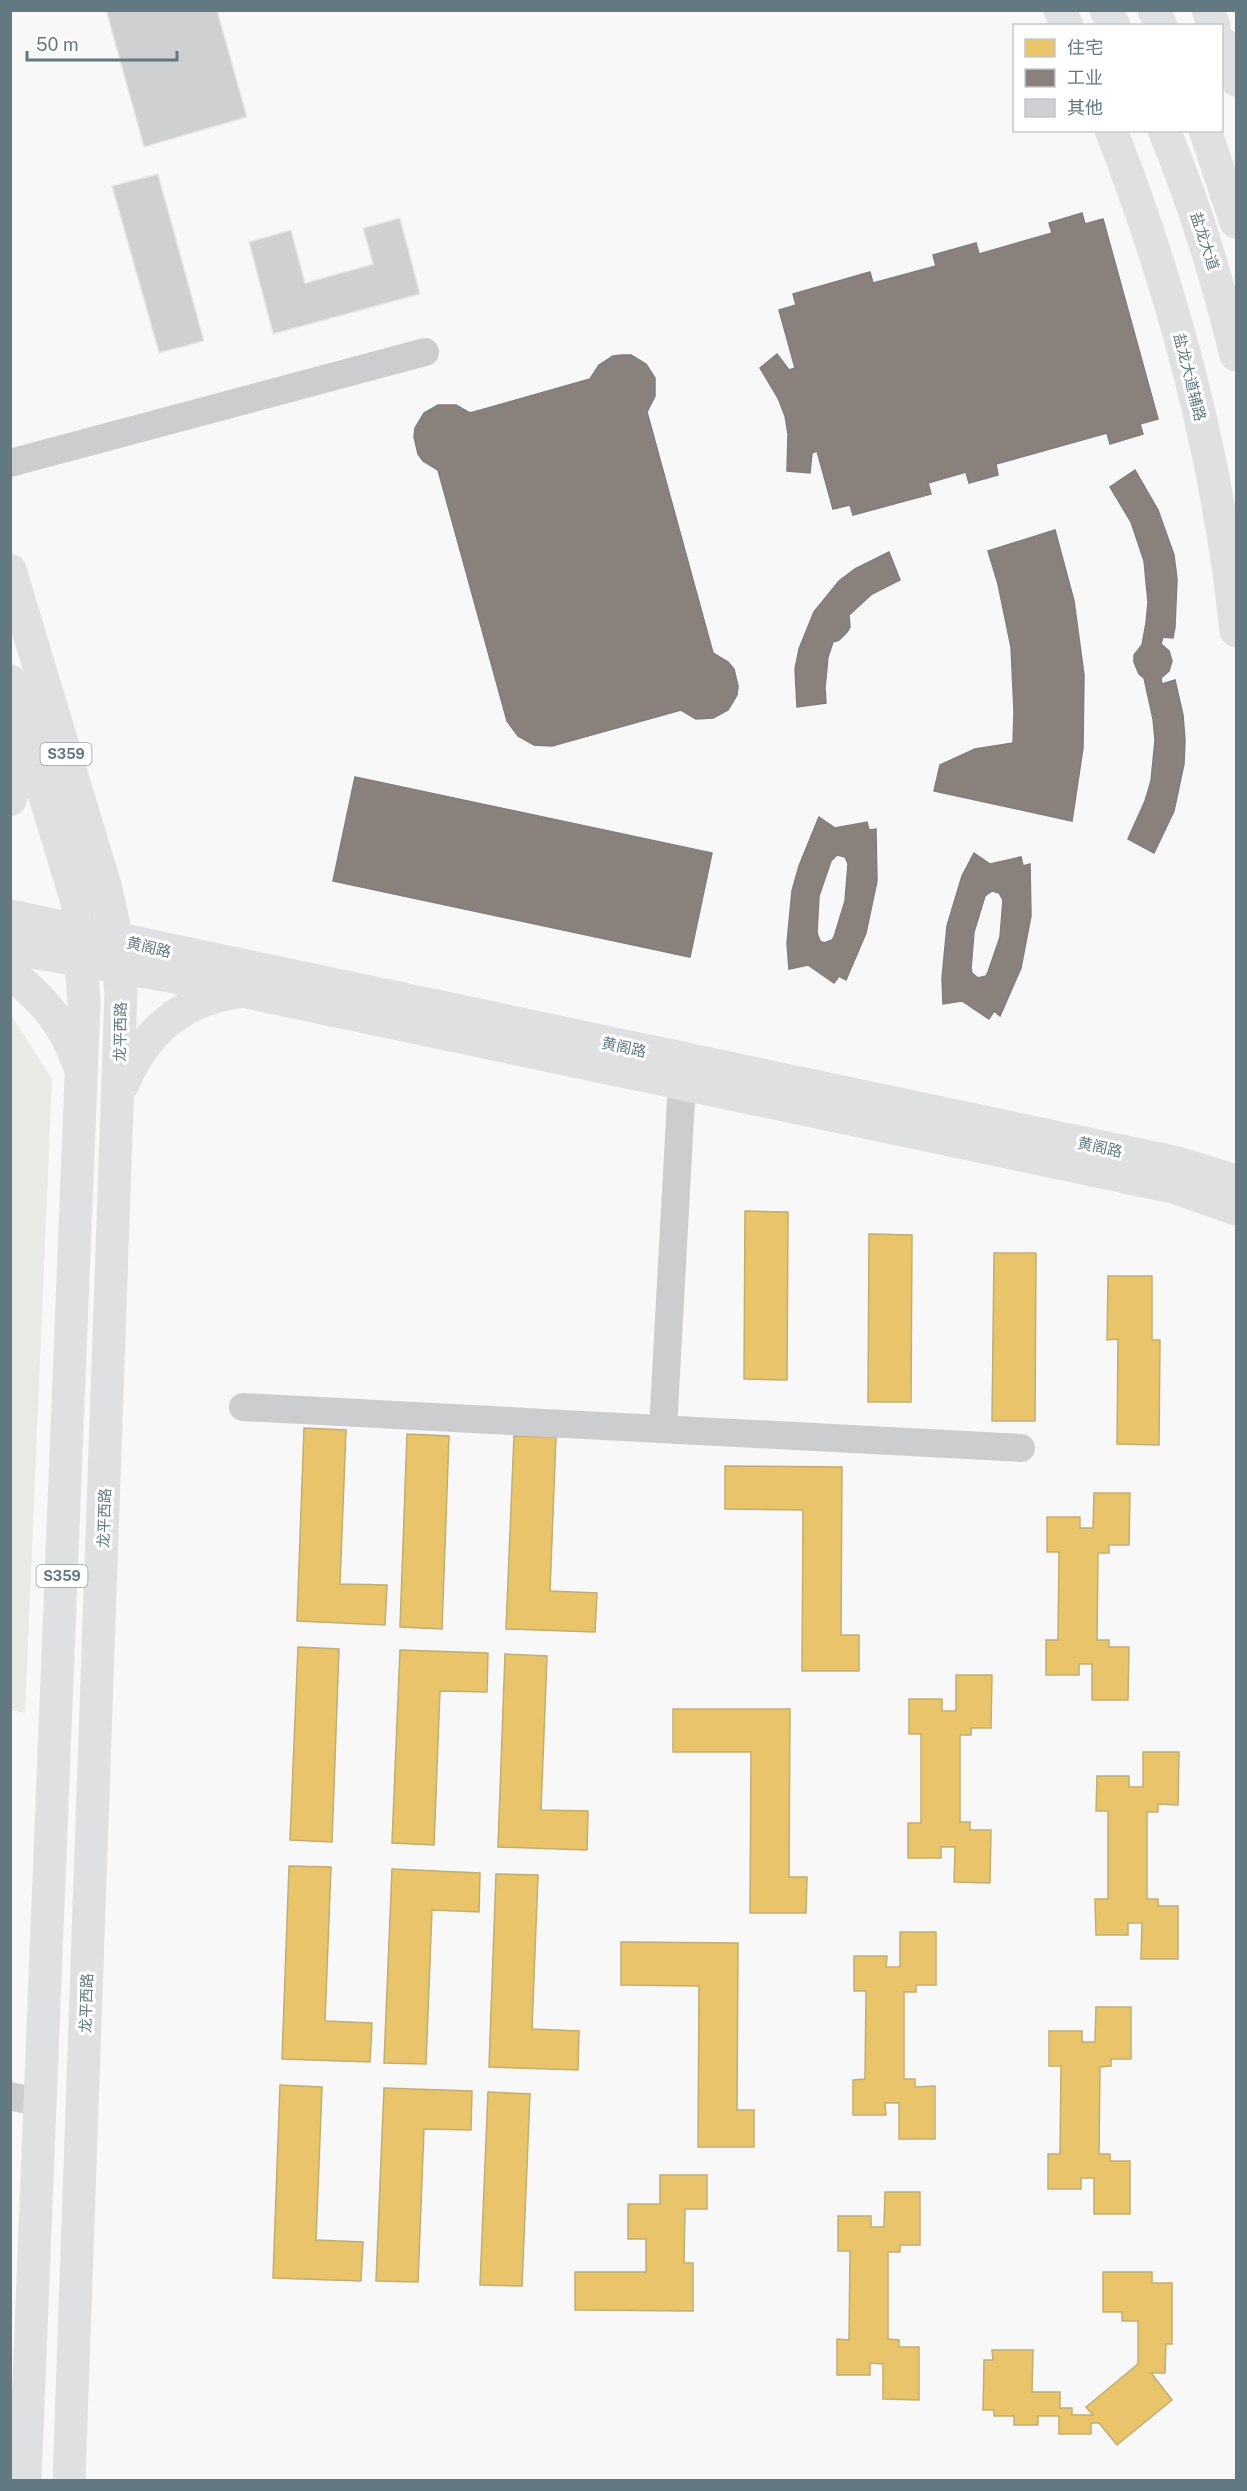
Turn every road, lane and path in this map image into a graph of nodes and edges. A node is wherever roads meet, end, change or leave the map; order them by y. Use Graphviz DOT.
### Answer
graph roads {
  1 [pos="1060,10"];
  2 [pos="1106,10"];
  3 [pos="1154,10"];
  4 [pos="1066,24"];
  5 [pos="1113,24"];
  6 [pos="1160,24"];
  7 [pos="1223,48"];
  8 [pos="1236,80"];
  9 [pos="1112,132"];
  10 [pos="1165,132"];
  11 [pos="1206,132"];
  12 [pos="1236,222"];
  13 [pos="425,352"];
  14 [pos="1236,355"];
  15 [pos="10,462"];
  16 [pos="10,570"];
  17 [pos="1236,631"];
  18 [pos="10,681"];
  19 [pos="25,728"];
  20 [pos="10,800"];
  21 [pos="10,916"];
  22 [pos="82,946"];
  23 [pos="10,948"];
  24 [pos="119,953"];
  25 [pos="10,972"];
  26 [pos="245,991"];
  27 [pos="682,1071"];
  28 [pos="82,1074"];
  29 [pos="118,1094"];
  30 [pos="1236,1181"];
  31 [pos="1236,1209"];
  32 [pos="73,1301"];
  33 [pos="111,1302"];
  34 [pos="243,1407"];
  35 [pos="663,1429"];
  36 [pos="1021,1448"];
  37 [pos="45,1999"];
  38 [pos="86,2000"];
  39 [pos="25,2099"];
  40 [pos="25,2481"];
  41 [pos="69,2481"];
  1 -- 4 [label="main road"];
  2 -- 5 [label="main road"];
  3 -- 6 [label="main road"];
  7 -- 8 [label="main road"];
  9 -- 17 [label="main road, 盐龙大道辅路"];
  10 -- 14 [label="main road, 盐龙大道"];
  11 -- 12 [label="main road"];
  13 -- 15 [label="lane"];
  16 -- 24 [label="main road, 龙平西路 / S359"];
  18 -- 19 [label="main road, S359"];
  19 -- 20 [label="main road"];
  19 -- 22 [label="main road, S359"];
  21 -- 22 [label="main road, 黄阁路"];
  22 -- 23 [label="main road, 黄阁路"];
  22 -- 24 [label="main road, 黄阁路"];
  22 -- 28 [label="main road, S359"];
  24 -- 26 [label="main road, 黄阁路"];
  24 -- 27 [label="main road, 黄阁路"];
  24 -- 29 [label="main road, 龙平西路 / S359"];
  25 -- 28 [label="main road"];
  26 -- 27 [label="main road, 黄阁路"];
  26 -- 29 [label="main road"];
  27 -- 30 [label="main road, 黄阁路"];
  27 -- 31 [label="main road, 黄阁路"];
  27 -- 35 [label="lane"];
  28 -- 32 [label="main road, S359"];
  29 -- 33 [label="main road, 龙平西路 / S359"];
  32 -- 33 [label="main road"];
  32 -- 37 [label="main road, S359"];
  33 -- 38 [label="main road, 龙平西路 / S359"];
  34 -- 35 [label="lane"];
  35 -- 36 [label="lane"];
  37 -- 38 [label="main road"];
  37 -- 39 [label="main road, S359"];
  38 -- 41 [label="main road, 龙平西路 / S359"];
  39 -- 40 [label="main road, S359"];
}
